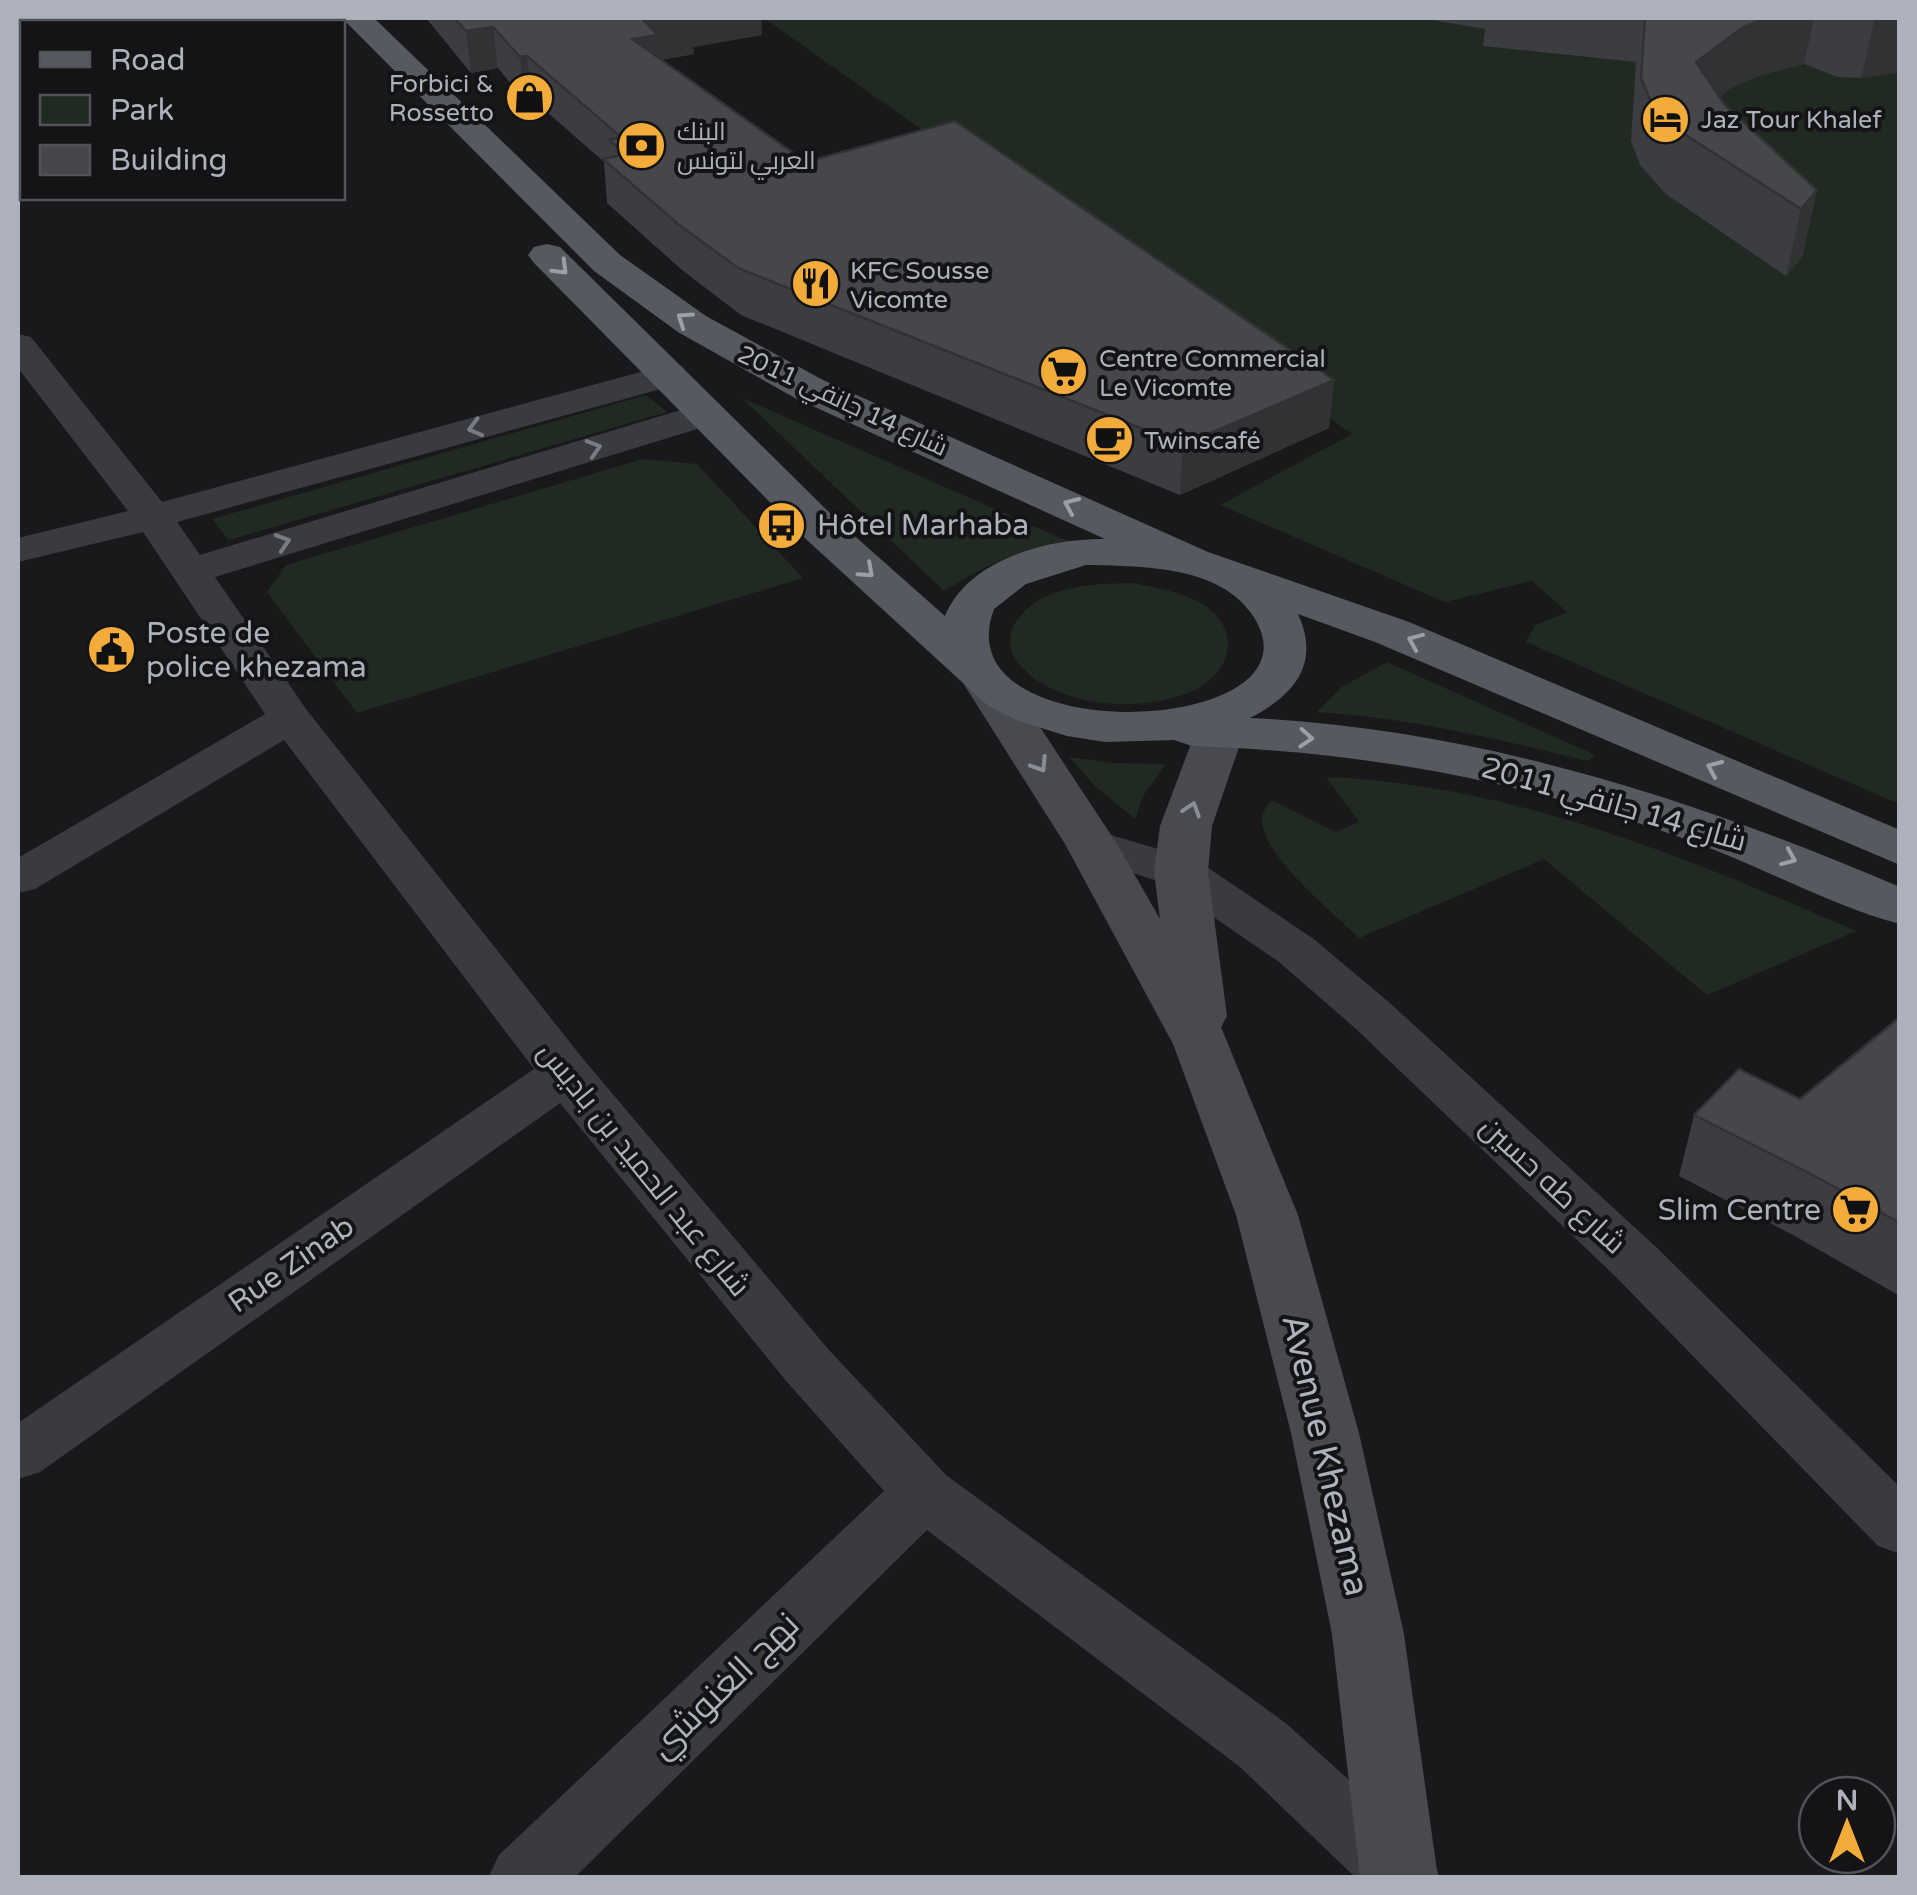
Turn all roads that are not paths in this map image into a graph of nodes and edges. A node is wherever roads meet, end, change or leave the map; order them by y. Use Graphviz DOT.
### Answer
graph roads {
  1 [pos="357,18"];
  2 [pos="345,55"];
  3 [pos="18,344"];
  4 [pos="670,375"];
  5 [pos="707,414"];
  6 [pos="152,516"];
  7 [pos="90,534"];
  8 [pos="18,550"];
  9 [pos="1204,565"];
  10 [pos="18,571"];
  11 [pos="190,571"];
  12 [pos="980,675"];
  13 [pos="290,718"];
  14 [pos="1223,722"];
  15 [pos="1091,844"];
  16 [pos="1900,850"];
  17 [pos="1182,872"];
  18 [pos="18,878"];
  19 [pos="1900,908"];
  20 [pos="1202,1044"];
  21 [pos="564,1073"];
  22 [pos="18,1455"];
  23 [pos="924,1493"];
  24 [pos="1900,1528"];
  25 [pos="1402,1875"];
  26 [pos="524,1878"];
  9 -- 1 [label="main road, شارع 14 جانفي 2011, one-way"];
  2 -- 4 [label="main road, one-way"];
  3 -- 6 [label="street, شارع عبد الحميد بن باديس"];
  4 -- 5 [label="main road"];
  4 -- 6 [label="street, one-way"];
  11 -- 5 [label="street, one-way"];
  5 -- 12 [label="main road, one-way"];
  6 -- 7 [label="street"];
  6 -- 11 [label="street, شارع عبد الحميد بن باديس"];
  7 -- 8 [label="street"];
  7 -- 10 [label="street"];
  9 -- 12 [label="main road"];
  9 -- 14 [label="main road"];
  16 -- 9 [label="main road, شارع 14 جانفي 2011, one-way"];
  11 -- 13 [label="street, شارع عبد الحميد بن باديس"];
  12 -- 14 [label="main road, شارع 14 جانفي 2011"];
  12 -- 15 [label="main road, Avenue Khezama, one-way"];
  13 -- 18 [label="street"];
  13 -- 21 [label="street, شارع عبد الحميد بن باديس"];
  17 -- 14 [label="main road, Avenue Khezama, one-way"];
  14 -- 19 [label="main road, شارع 14 جانفي 2011, one-way"];
  15 -- 17 [label="street"];
  15 -- 20 [label="main road, Avenue Khezama"];
  17 -- 20 [label="main road, Avenue Khezama"];
  17 -- 24 [label="street, شارع طه حسين"];
  20 -- 25 [label="main road, Avenue Khezama"];
  21 -- 22 [label="street, Rue Zinab"];
  21 -- 23 [label="street, شارع عبد الحميد بن باديس"];
  23 -- 25 [label="street, شارع عبد الحميد بن باديس"];
  23 -- 26 [label="street, نهج الغنوشي"];
}
